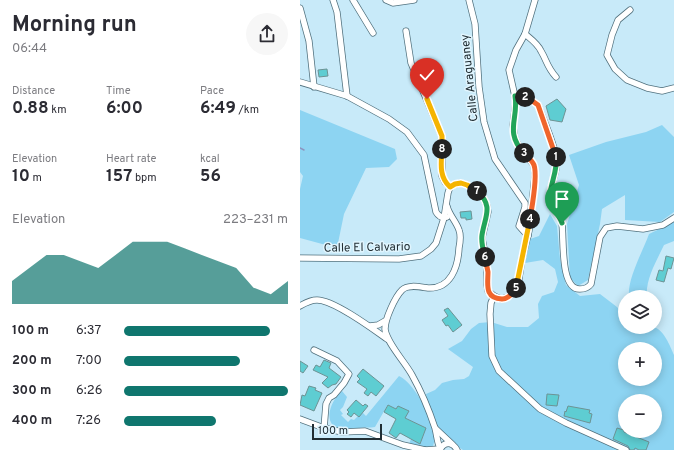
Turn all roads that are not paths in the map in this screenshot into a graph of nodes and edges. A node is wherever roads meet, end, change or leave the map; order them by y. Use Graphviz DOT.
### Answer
graph roads {
  1 [pos="333,0"];
  2 [pos="353,0"];
  3 [pos="386,0"];
  4 [pos="414,0"];
  5 [pos="469,0"];
  6 [pos="535,0"];
  7 [pos="300,8"];
  8 [pos="630,10"];
  9 [pos="406,31"];
  10 [pos="373,33"];
  11 [pos="525,34"];
  12 [pos="556,77"];
  13 [pos="300,82"];
  14 [pos="314,87"];
  15 [pos="674,88"];
  16 [pos="347,96"];
  17 [pos="515,96"];
  18 [pos="450,187"];
  19 [pos="447,204"];
  20 [pos="444,218"];
  21 [pos="674,218"];
  22 [pos="452,219"];
  23 [pos="528,236"];
  24 [pos="300,258"];
  25 [pos="494,296"];
  26 [pos="300,306"];
  27 [pos="385,321"];
  28 [pos="370,326"];
  29 [pos="387,339"];
  30 [pos="314,350"];
  31 [pos="300,419"];
  32 [pos="324,428"];
  33 [pos="435,429"];
  34 [pos="456,448"];
  35 [pos="440,449"];
  36 [pos="425,450"];
  37 [pos="626,450"];
  1 -- 16 [label="street"];
  2 -- 10 [label="street"];
  3 -- 4 [label="street"];
  5 -- 23 [label="street, Calle Araguaney"];
  6 -- 11 [label="street"];
  7 -- 14 [label="street"];
  8 -- 15 [label="street"];
  9 -- 18 [label="street"];
  11 -- 12 [label="street"];
  11 -- 17 [label="street"];
  13 -- 14 [label="street"];
  14 -- 16 [label="street"];
  16 -- 20 [label="street"];
  17 -- 21 [label="street"];
  17 -- 23 [label="street"];
  18 -- 19 [label="street, Calle El Calvario"];
  18 -- 25 [label="street"];
  19 -- 20 [label="street, Calle El Calvario"];
  19 -- 22 [label="street"];
  20 -- 22 [label="street"];
  20 -- 24 [label="street, Calle El Calvario"];
  22 -- 27 [label="street"];
  23 -- 25 [label="street"];
  25 -- 37 [label="street"];
  26 -- 28 [label="street"];
  27 -- 28 [label="street"];
  27 -- 29 [label="street"];
  28 -- 29 [label="street"];
  29 -- 33 [label="street"];
  30 -- 32 [label="street"];
  31 -- 32 [label="street"];
  32 -- 36 [label="street"];
  33 -- 34 [label="street"];
  33 -- 35 [label="street"];
  34 -- 35 [label="street"];
  35 -- 36 [label="street"];
}
